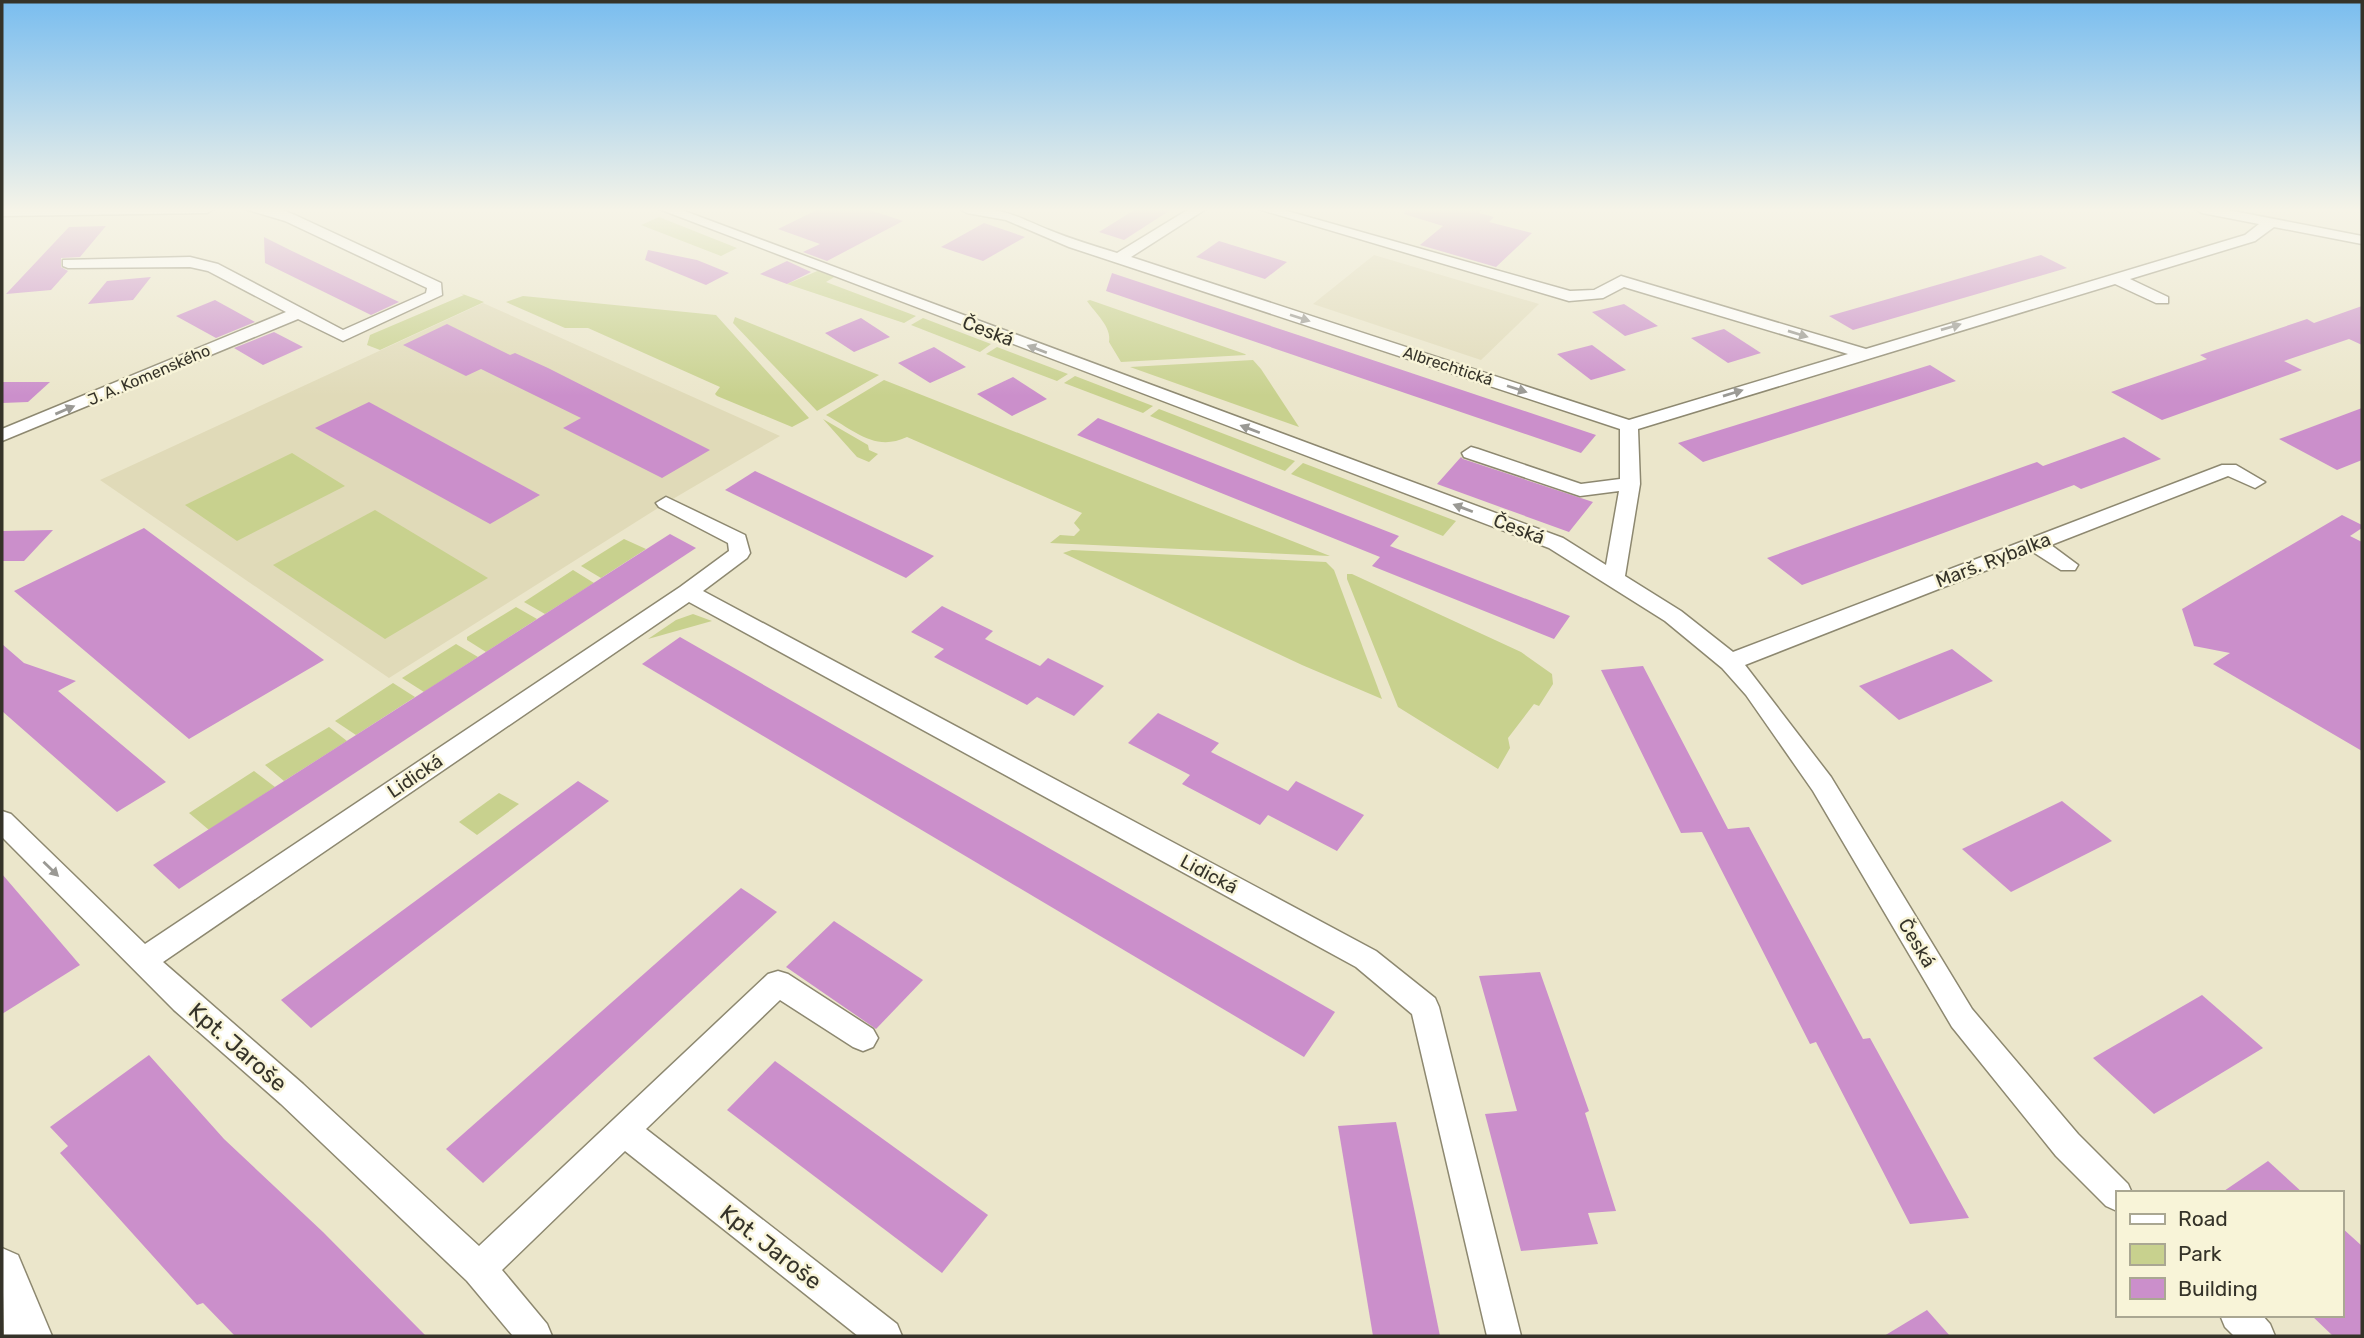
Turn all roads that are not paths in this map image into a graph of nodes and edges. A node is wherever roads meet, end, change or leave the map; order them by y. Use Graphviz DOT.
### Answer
graph roads {
  1 [pos="221,271"];
  2 [pos="404,271"];
  3 [pos="832,271"];
  4 [pos="1160,271"];
  5 [pos="1483,271"];
  6 [pos="2142,271"];
  7 [pos="2117,279"];
  8 [pos="2162,300"];
  9 [pos="296,314"];
  10 [pos="1862,353"];
  11 [pos="1629,426"];
  12 [pos="2,436"];
  13 [pos="1471,453"];
  14 [pos="2255,482"];
  15 [pos="1630,484"];
  16 [pos="666,503"];
  17 [pos="2035,544"];
  18 [pos="2068,565"];
  19 [pos="1614,577"];
  20 [pos="688,592"];
  21 [pos="1730,662"];
  22 [pos="2,821"];
  23 [pos="144,960"];
  24 [pos="863,1038"];
  25 [pos="624,1131"];
  26 [pos="2116,1194"];
  27 [pos="479,1269"];
  28 [pos="2,1271"];
  29 [pos="2239,1317"];
  30 [pos="28,1336"];
  31 [pos="535,1336"];
  32 [pos="885,1336"];
  33 [pos="1504,1336"];
  34 [pos="2258,1336"];
  1 -- 9 [label="street"];
  2 -- 9 [label="street"];
  19 -- 3 [label="street, Česká, one-way"];
  4 -- 11 [label="street, Albrechtická, one-way"];
  5 -- 10 [label="street, one-way"];
  6 -- 7 [label="street"];
  7 -- 8 [label="street"];
  10 -- 7 [label="street, one-way"];
  12 -- 9 [label="street, J. A. Komenského, one-way"];
  11 -- 10 [label="street, one-way"];
  11 -- 15 [label="street"];
  13 -- 15 [label="street"];
  14 -- 17 [label="street, Marš. Rybalka"];
  15 -- 19 [label="street"];
  16 -- 20 [label="street, Lidická"];
  17 -- 18 [label="street"];
  17 -- 21 [label="street, Marš. Rybalka"];
  19 -- 21 [label="street, Česká"];
  20 -- 23 [label="street, Lidická"];
  20 -- 33 [label="street, Lidická"];
  21 -- 26 [label="street, Česká"];
  22 -- 23 [label="street, Kpt. Jaroše, one-way"];
  23 -- 27 [label="street, Kpt. Jaroše"];
  24 -- 25 [label="street"];
  25 -- 27 [label="street"];
  25 -- 32 [label="street, Kpt. Jaroše"];
  27 -- 31 [label="street, Kpt. Jaroše"];
  28 -- 30 [label="street"];
  29 -- 34 [label="street"];
}
